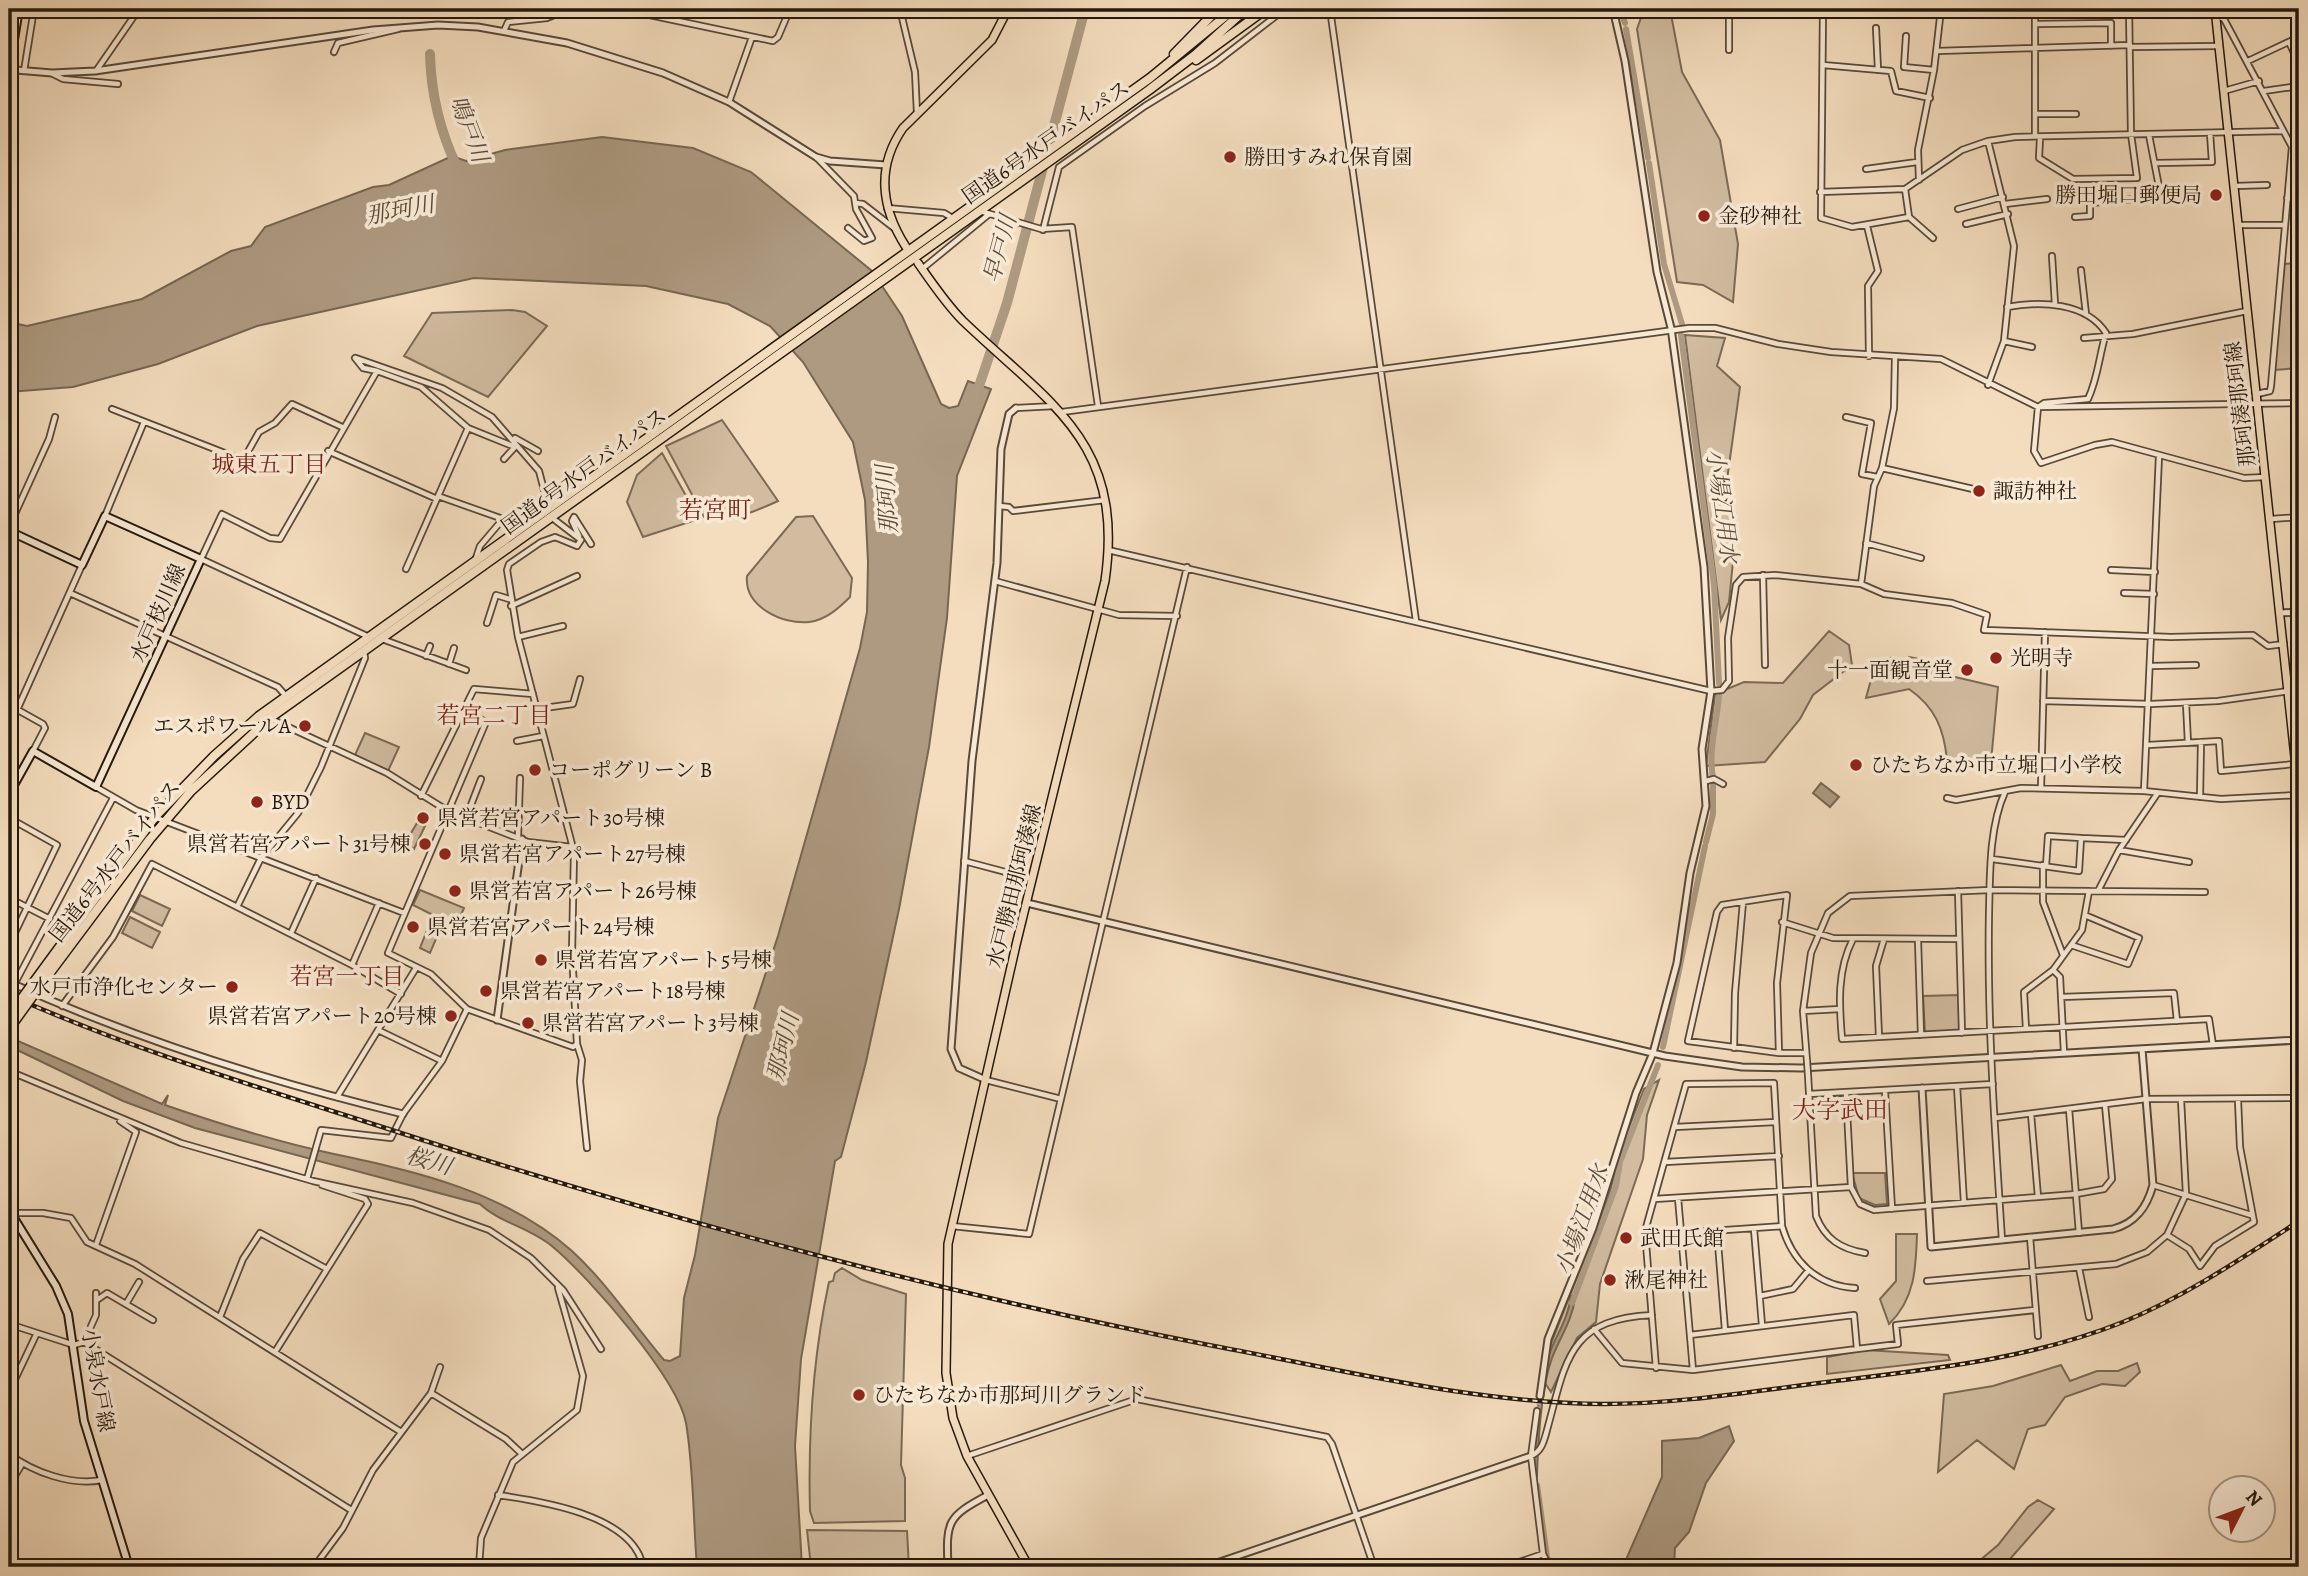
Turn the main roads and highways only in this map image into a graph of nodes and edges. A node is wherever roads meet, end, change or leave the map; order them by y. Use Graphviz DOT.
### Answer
graph roads {
  1 [pos="19,9"];
  2 [pos="1008,9"];
  3 [pos="1217,9"];
  4 [pos="1234,9"];
  5 [pos="1246,9"];
  6 [pos="1266,9"];
  7 [pos="2215,12"];
  8 [pos="12,71"];
  9 [pos="1150,78"];
  10 [pos="1149,90"];
  11 [pos="906,247"];
  12 [pos="900,263"];
  13 [pos="920,266"];
  14 [pos="550,512"];
  15 [pos="9,529"];
  16 [pos="374,639"];
  17 [pos="9,794"];
  18 [pos="2299,795"];
  19 [pos="36,985"];
  20 [pos="9,1016"];
  21 [pos="9,1030"];
  22 [pos="10,1212"];
  23 [pos="129,1567"];
  24 [pos="1029,1567"];
  1 -- 8 [label="main road"];
  2 -- 11 [label="main road"];
  3 -- 9 [label="highway"];
  4 -- 9 [label="highway, 国道6号水戸バイパス"];
  5 -- 10 [label="highway, 国道6号水戸バイパス"];
  6 -- 10 [label="highway"];
  7 -- 18 [label="main road, 那珂湊那珂線"];
  9 -- 12 [label="highway, 国道6号水戸バイパス"];
  10 -- 12 [label="highway, 国道6号水戸バイパス"];
  12 -- 14 [label="highway, 国道6号水戸バイパス"];
  13 -- 24 [label="main road, 水戸勝田那珂湊線"];
  14 -- 16 [label="highway, 国道6号水戸バイパス"];
  14 -- 16 [label="highway, 国道6号水戸バイパス"];
  15 -- 17 [label="main road, 水戸枝川線"];
  16 -- 19 [label="highway, 国道6号水戸バイパス"];
  16 -- 19 [label="highway, 国道6号水戸バイパス"];
  19 -- 20 [label="highway, 国道6号水戸バイパス, bridge"];
  19 -- 21 [label="highway, 国道6号水戸バイパス, bridge"];
  22 -- 23 [label="main road, 小泉水戸線"];
}
